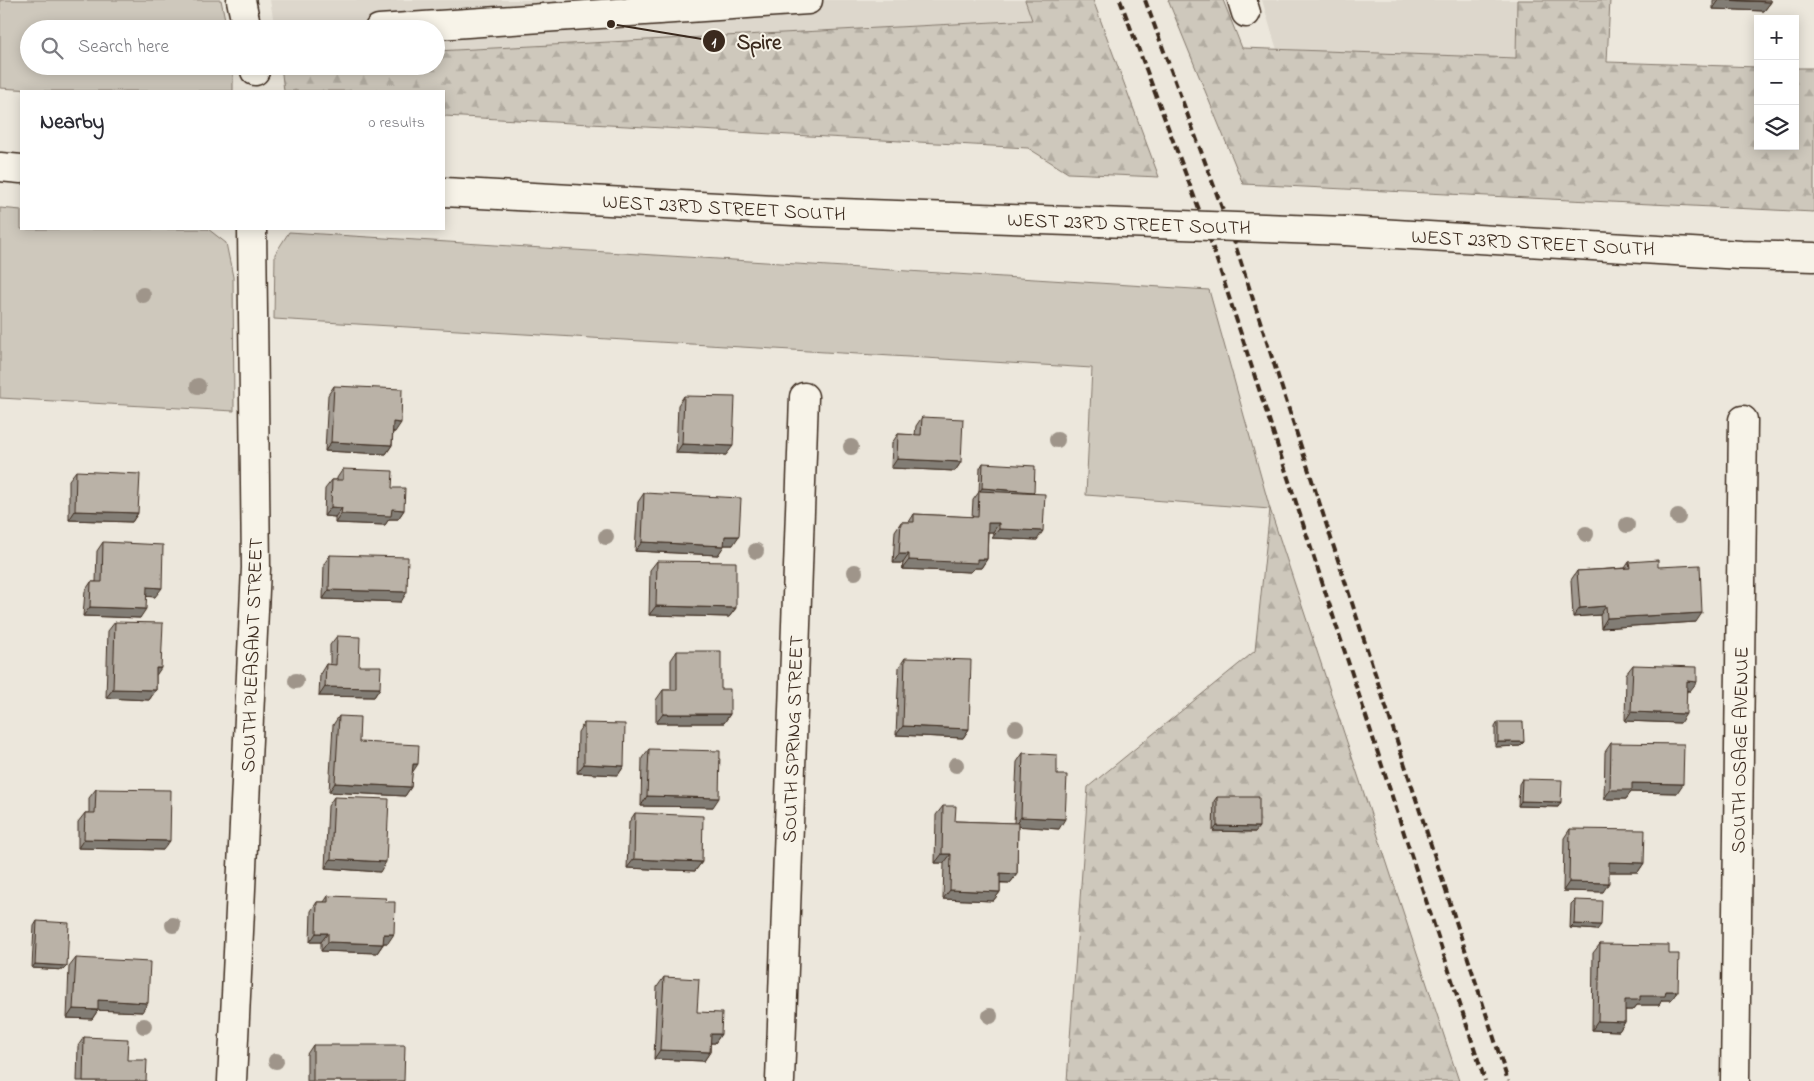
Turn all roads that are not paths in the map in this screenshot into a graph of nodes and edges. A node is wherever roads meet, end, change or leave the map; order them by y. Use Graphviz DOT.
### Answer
graph roads {
  1 [pos="241,0"];
  2 [pos="808,0"];
  3 [pos="245,20"];
  4 [pos="445,25"];
  5 [pos="0,167"];
  6 [pos="20,169"];
  7 [pos="445,192"];
  8 [pos="252,230"];
  9 [pos="1814,257"];
  10 [pos="804,398"];
  11 [pos="1743,420"];
  12 [pos="232,1081"];
  13 [pos="780,1081"];
  14 [pos="1735,1081"];
  1 -- 3 [label="street"];
  2 -- 4 [label="street"];
  5 -- 6 [label="street"];
  7 -- 9 [label="street, WEST 23RD STREET SOUTH, bridge"];
  8 -- 12 [label="street, SOUTH PLEASANT STREET"];
  10 -- 13 [label="street, SOUTH SPRING STREET"];
  11 -- 14 [label="street, SOUTH OSAGE AVENUE"];
}
